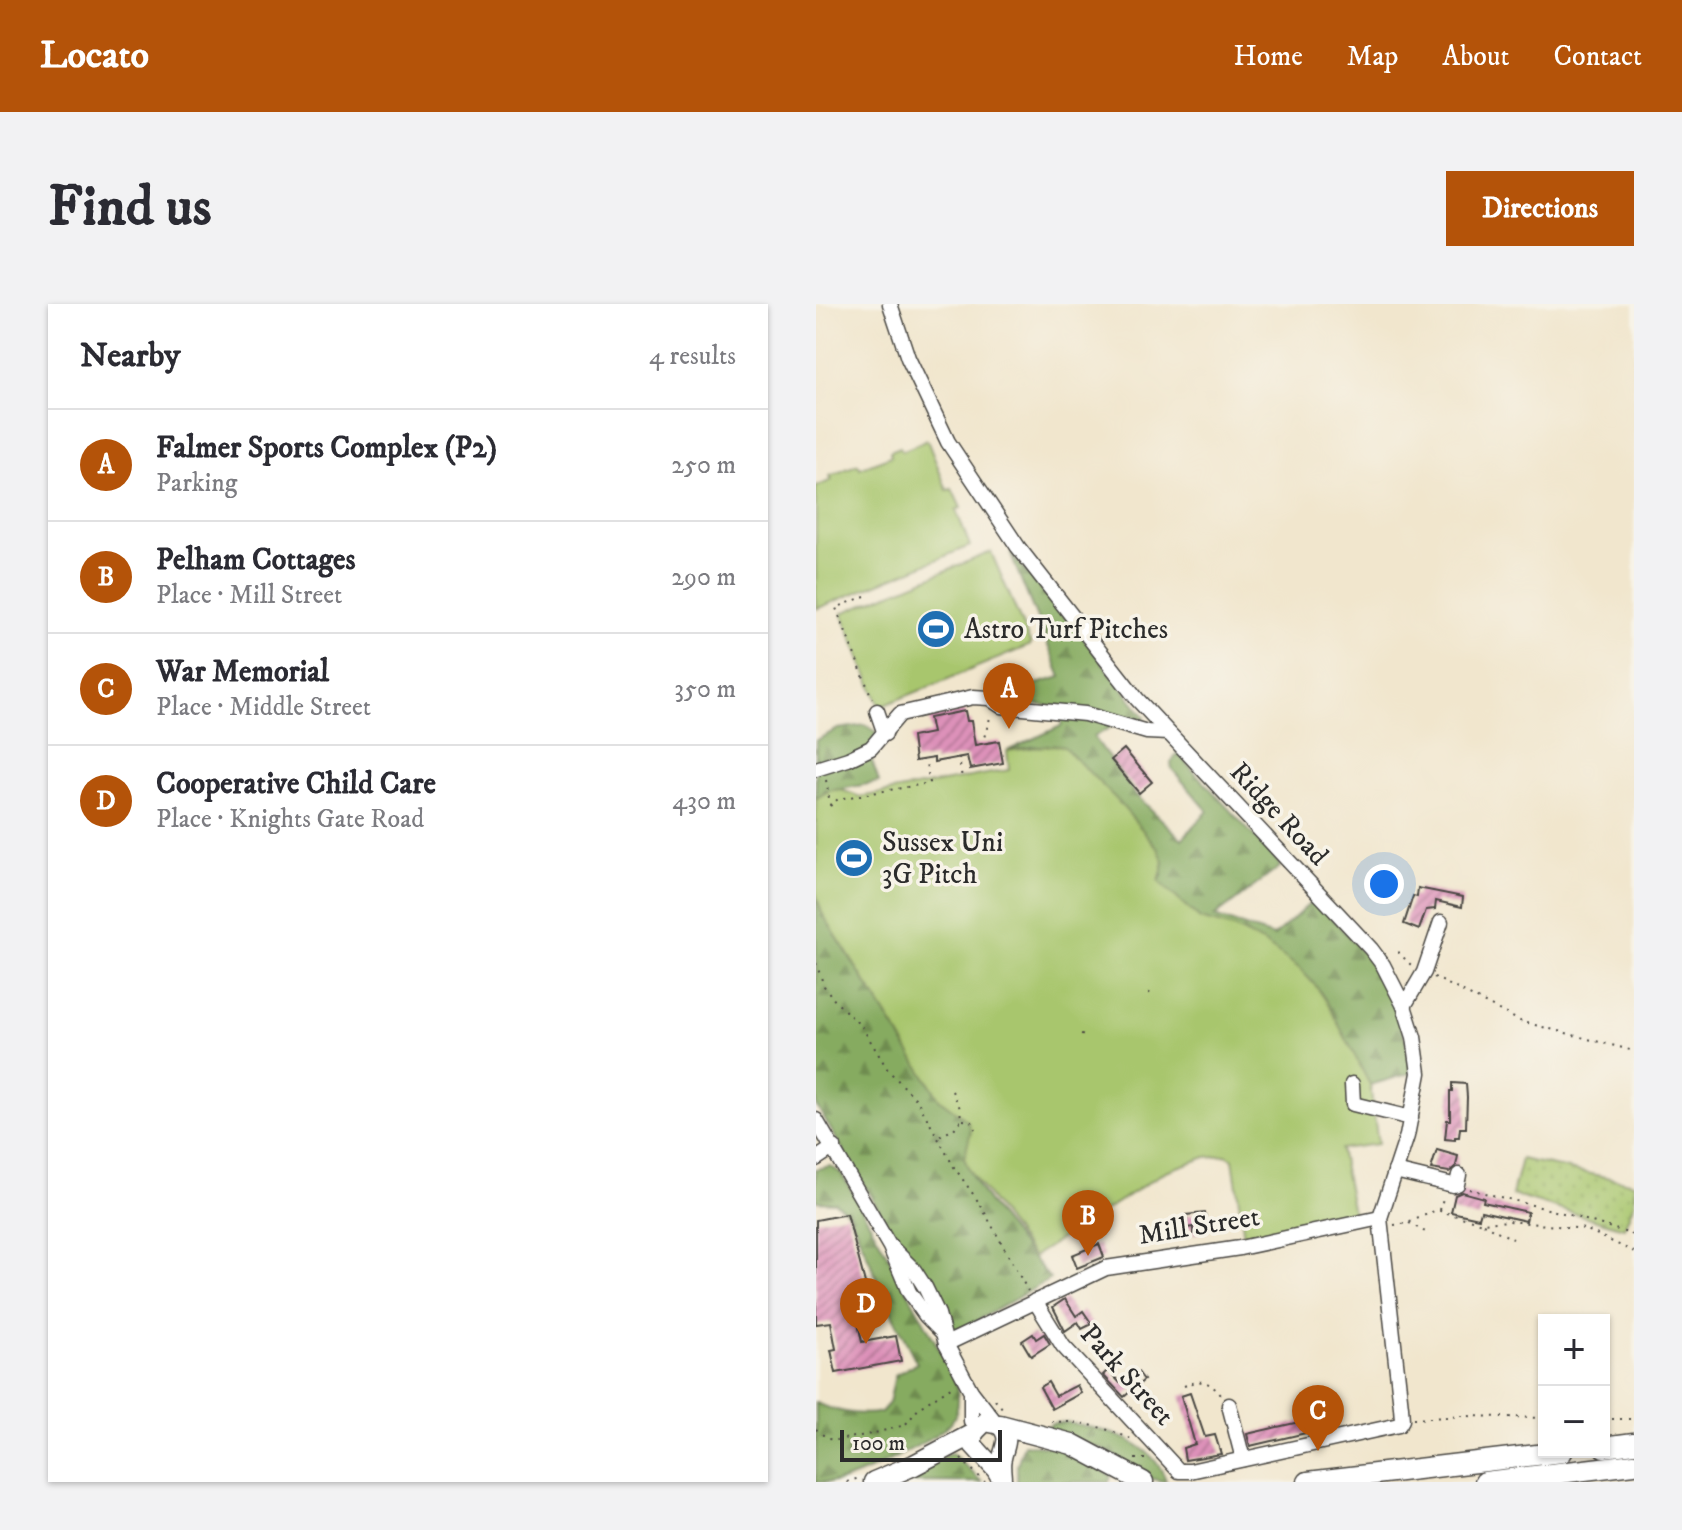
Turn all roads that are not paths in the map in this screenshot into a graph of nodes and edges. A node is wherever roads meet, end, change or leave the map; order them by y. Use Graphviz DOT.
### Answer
graph roads {
  1 [pos="890,304"];
  2 [pos="877,711"];
  3 [pos="1168,733"];
  4 [pos="885,734"];
  5 [pos="820,768"];
  6 [pos="1441,922"];
  7 [pos="1404,1006"];
  8 [pos="1352,1084"];
  9 [pos="1411,1118"];
  10 [pos="816,1120"];
  11 [pos="834,1147"];
  12 [pos="816,1159"];
  13 [pos="1395,1171"];
  14 [pos="1453,1186"];
  15 [pos="1380,1222"];
  16 [pos="1035,1301"];
  17 [pos="944,1338"];
  18 [pos="971,1391"];
  19 [pos="1229,1405"];
  20 [pos="998,1424"];
  21 [pos="974,1431"];
  22 [pos="1634,1443"];
  23 [pos="1610,1446"];
  24 [pos="1004,1450"];
  25 [pos="1538,1455"];
  26 [pos="985,1457"];
  27 [pos="1243,1459"];
  28 [pos="1634,1464"];
  29 [pos="997,1481"];
  30 [pos="874,1482"];
  31 [pos="1143,1482"];
  32 [pos="1308,1482"];
  33 [pos="1485,1482"];
  1 -- 3 [label="street, Ridge Road"];
  2 -- 4 [label="street"];
  3 -- 4 [label="street"];
  3 -- 7 [label="street, Ridge Road"];
  4 -- 5 [label="street"];
  6 -- 7 [label="street"];
  7 -- 9 [label="street, Ridge Road"];
  8 -- 9 [label="street"];
  9 -- 13 [label="street, Ridge Road"];
  10 -- 11 [label="street"];
  11 -- 12 [label="street"];
  11 -- 17 [label="street"];
  13 -- 14 [label="street"];
  13 -- 15 [label="street, Ridge Road"];
  15 -- 16 [label="street, Mill Street"];
  15 -- 27 [label="street, Ridge Road"];
  16 -- 17 [label="street, Mill Street"];
  16 -- 27 [label="street, Park Street"];
  17 -- 18 [label="street"];
  18 -- 20 [label="street"];
  18 -- 21 [label="street"];
  19 -- 27 [label="street"];
  20 -- 21 [label="main road"];
  20 -- 24 [label="main road"];
  20 -- 31 [label="highway"];
  21 -- 26 [label="main road"];
  21 -- 30 [label="highway"];
  22 -- 23 [label="highway"];
  24 -- 26 [label="main road"];
  24 -- 29 [label="main road"];
  25 -- 32 [label="highway"];
  26 -- 29 [label="main road"];
  28 -- 33 [label="highway"];
}
